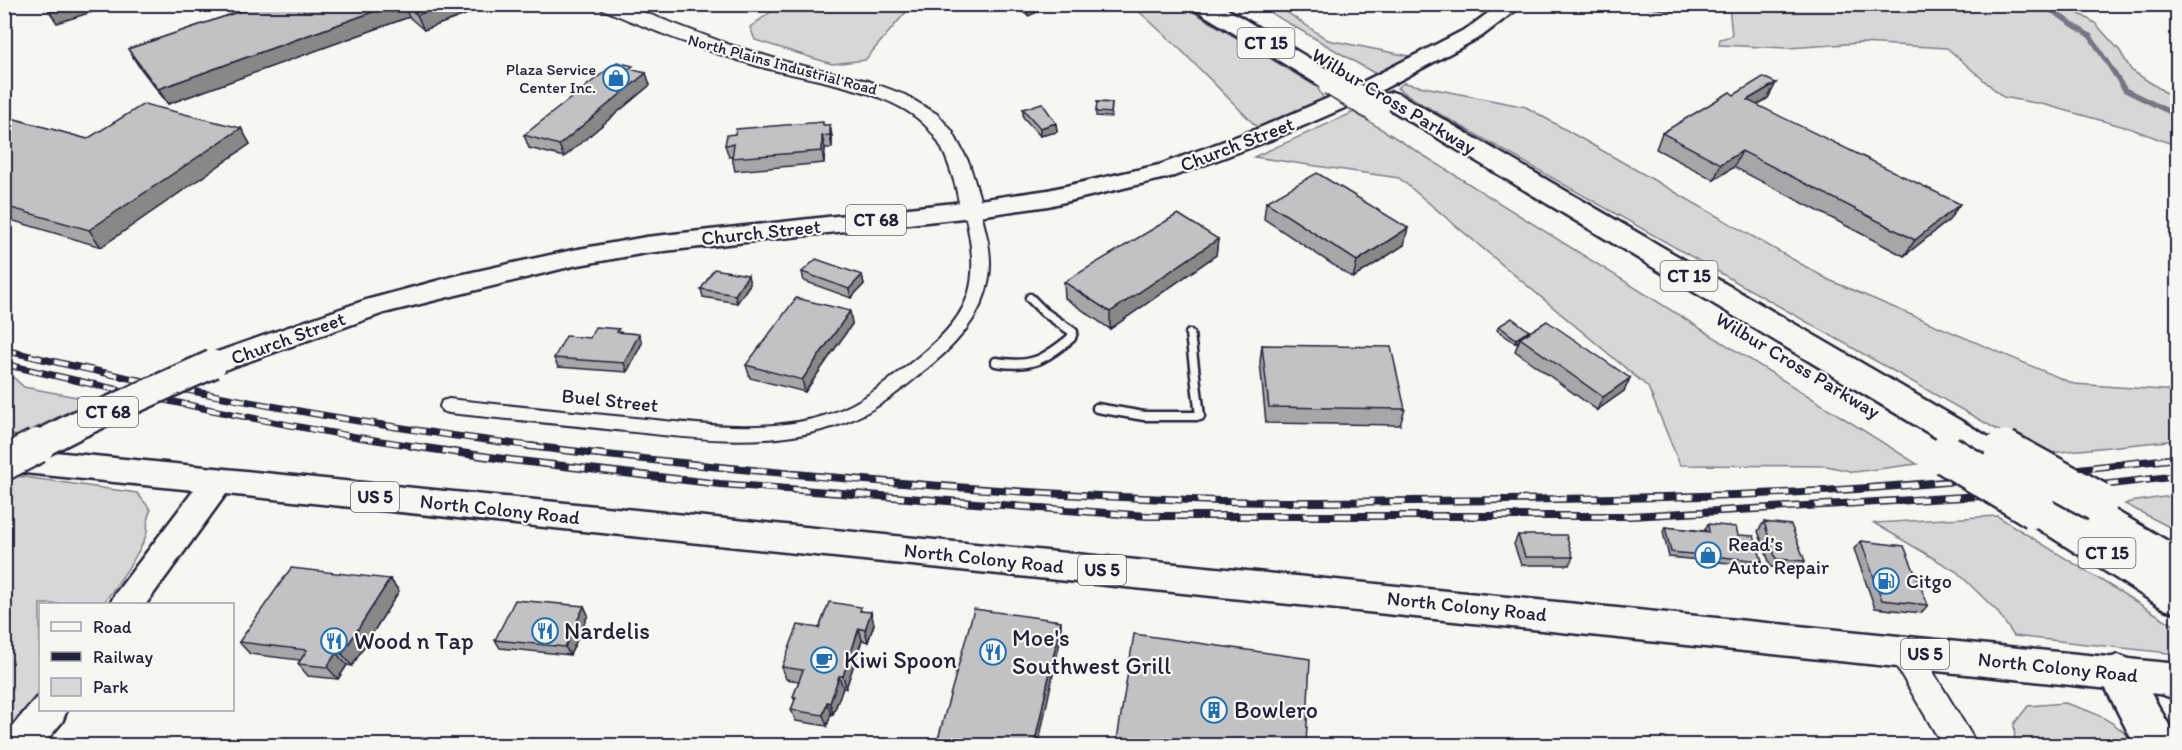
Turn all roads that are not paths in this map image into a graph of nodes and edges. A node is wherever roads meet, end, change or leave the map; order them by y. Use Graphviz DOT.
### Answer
graph roads {
  1 [pos="606,4"];
  2 [pos="1202,4"];
  3 [pos="1231,4"];
  4 [pos="1514,4"];
  5 [pos="1339,78"];
  6 [pos="1384,105"];
  7 [pos="972,209"];
  8 [pos="1030,298"];
  9 [pos="1190,334"];
  10 [pos="996,362"];
  11 [pos="448,406"];
  12 [pos="1097,408"];
  13 [pos="4,461"];
  14 [pos="218,481"];
  15 [pos="2086,503"];
  16 [pos="2178,541"];
  17 [pos="2178,566"];
  18 [pos="2178,597"];
  19 [pos="128,603"];
  20 [pos="1904,652"];
  21 [pos="2118,674"];
  22 [pos="2177,680"];
  23 [pos="48,711"];
  24 [pos="19,746"];
  25 [pos="1962,746"];
  26 [pos="2158,746"];
  1 -- 7 [label="street, North Plains Industrial Road"];
  2 -- 5 [label="highway, Wilbur Cross Parkway / CT 15"];
  3 -- 5 [label="highway, Wilbur Cross Parkway / CT 15"];
  4 -- 7 [label="main road, Church Street / CT 68"];
  5 -- 6 [label="highway, Wilbur Cross Parkway / CT 15, bridge"];
  6 -- 15 [label="highway, Wilbur Cross Parkway / CT 15"];
  6 -- 18 [label="highway, Wilbur Cross Parkway / CT 15, bridge"];
  7 -- 11 [label="street, Buel Street"];
  7 -- 13 [label="main road, Church Street / CT 68, bridge"];
  8 -- 10 [label="lane"];
  9 -- 12 [label="lane"];
  13 -- 14 [label="main road, North Colony Road / US 5"];
  14 -- 19 [label="main road"];
  14 -- 20 [label="main road, North Colony Road / US 5"];
  15 -- 16 [label="highway"];
  15 -- 17 [label="highway, CT 15"];
  20 -- 21 [label="main road, North Colony Road / US 5"];
  20 -- 25 [label="street"];
  21 -- 22 [label="main road, North Colony Road / US 5"];
  21 -- 26 [label="highway"];
  23 -- 24 [label="main road"];
}
